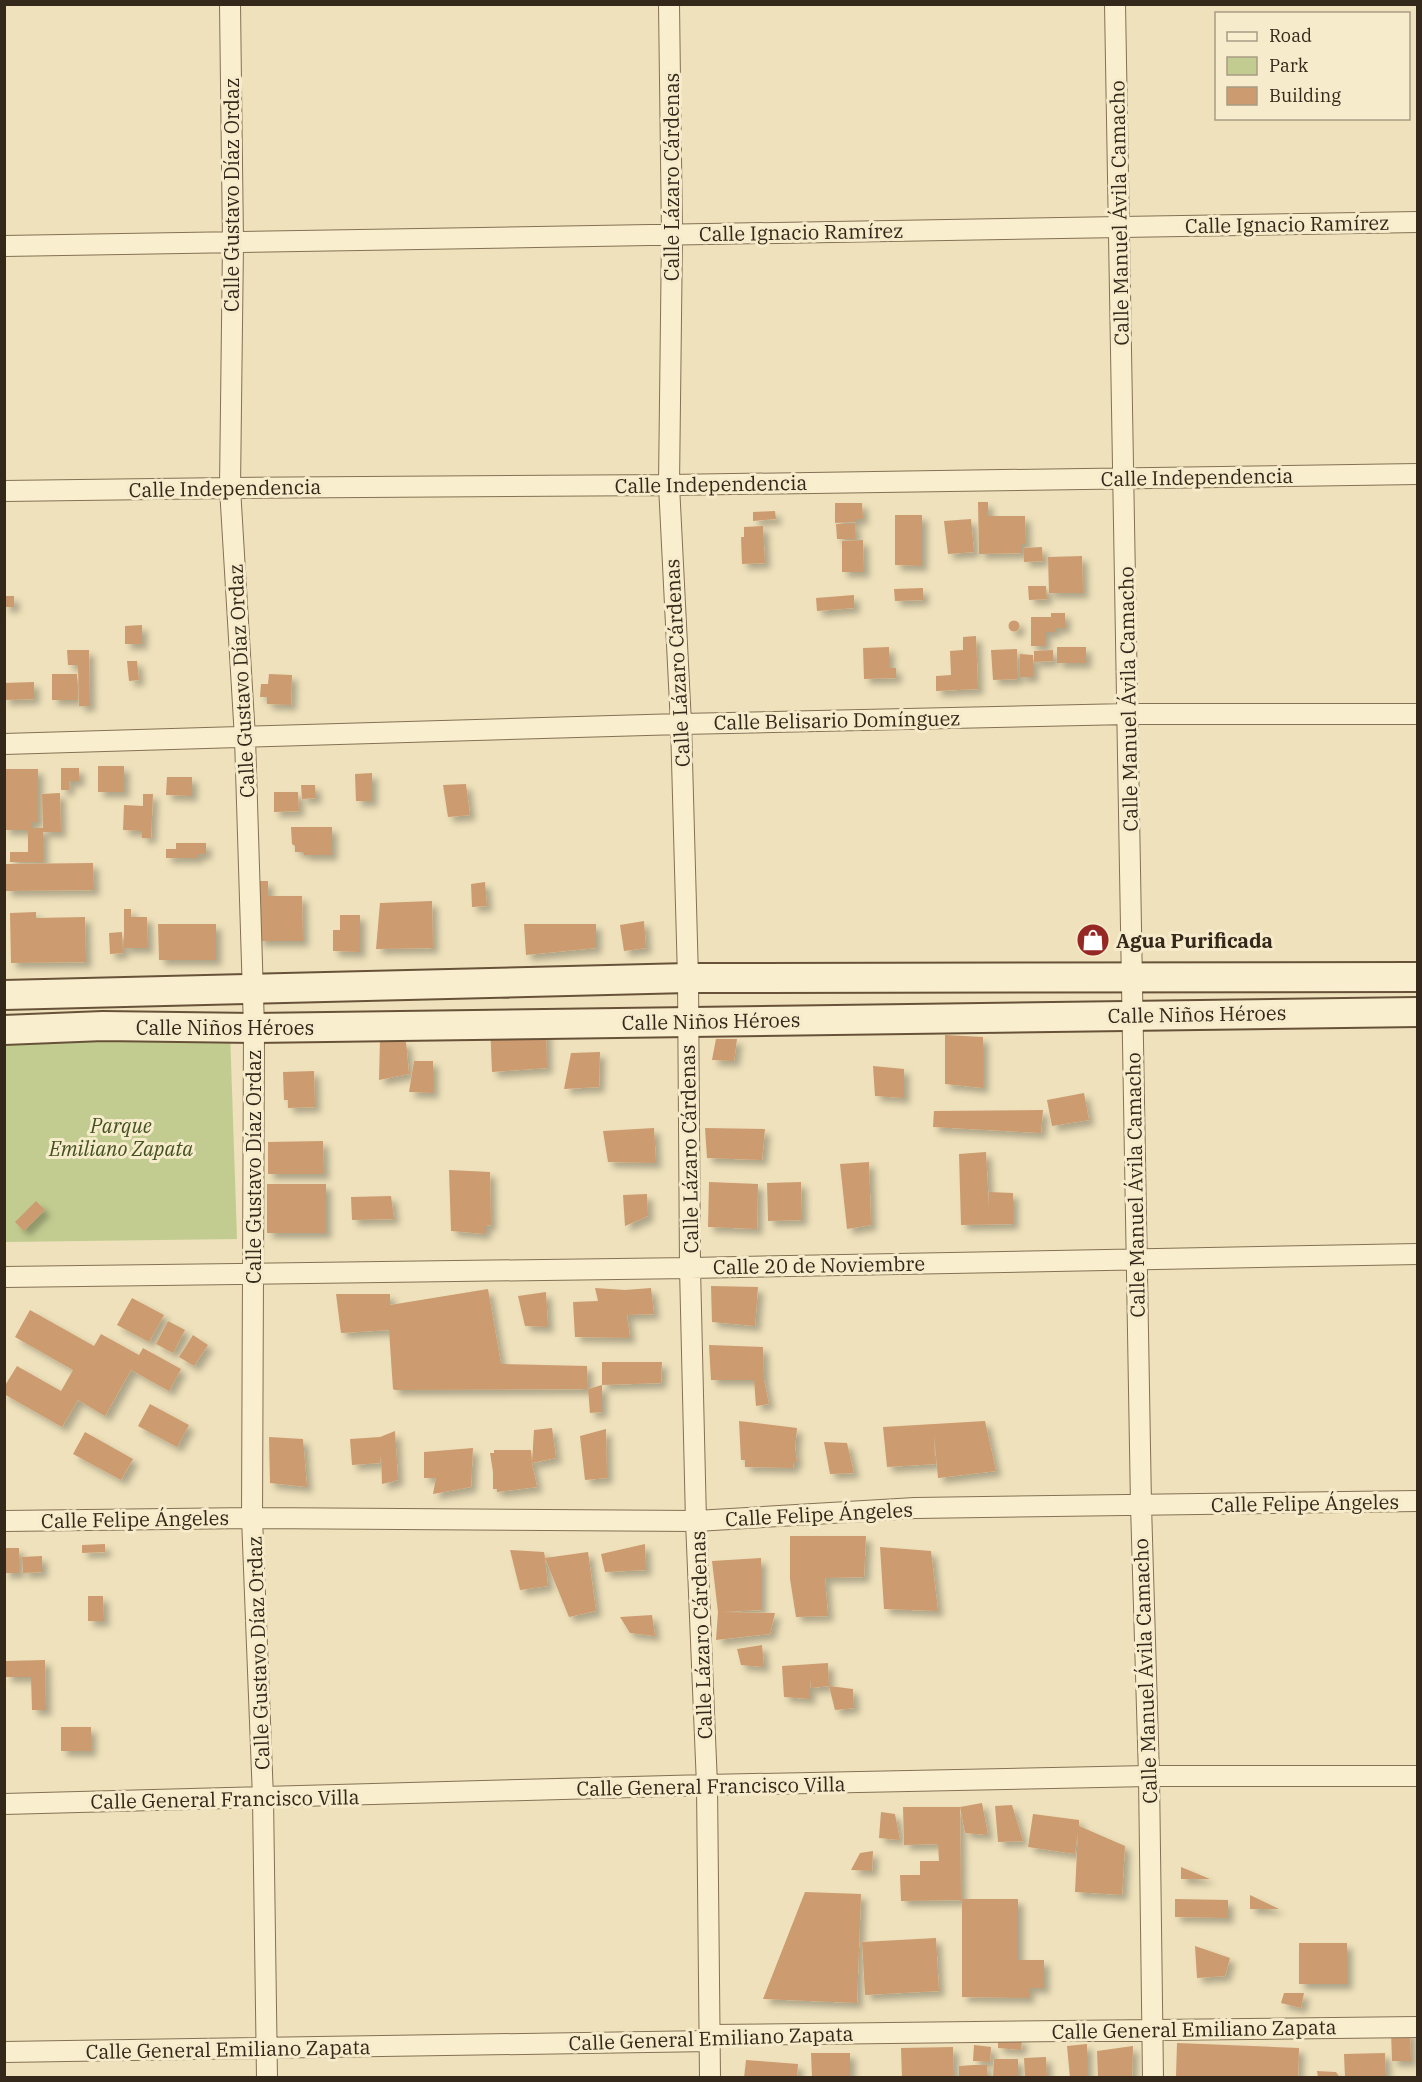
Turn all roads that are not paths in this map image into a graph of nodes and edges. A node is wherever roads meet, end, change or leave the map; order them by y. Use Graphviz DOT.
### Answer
graph roads {
  1 [pos="230,4"];
  2 [pos="669,4"];
  3 [pos="1115,4"];
  4 [pos="1418,222"];
  5 [pos="1119,227"];
  6 [pos="672,234"];
  7 [pos="232,243"];
  8 [pos="4,246"];
  9 [pos="1418,474"];
  10 [pos="1124,478"];
  11 [pos="669,485"];
  12 [pos="230,488"];
  13 [pos="4,491"];
  14 [pos="1128,714"];
  15 [pos="1418,714"];
  16 [pos="681,724"];
  17 [pos="245,738"];
  18 [pos="4,744"];
  19 [pos="1132,976"];
  20 [pos="1418,977"];
  21 [pos="688,978"];
  22 [pos="253,990"];
  23 [pos="4,995"];
  24 [pos="1418,1012"];
  25 [pos="1133,1015"];
  26 [pos="688,1021"];
  27 [pos="254,1028"];
  28 [pos="4,1030"];
  29 [pos="1418,1254"];
  30 [pos="1137,1258"];
  31 [pos="690,1268"];
  32 [pos="253,1274"];
  33 [pos="4,1277"];
  34 [pos="1418,1501"];
  35 [pos="1141,1505"];
  36 [pos="252,1518"];
  37 [pos="4,1521"];
  38 [pos="696,1521"];
  39 [pos="1149,1776"];
  40 [pos="1418,1776"];
  41 [pos="707,1785"];
  42 [pos="263,1798"];
  43 [pos="4,1804"];
  44 [pos="1418,2027"];
  45 [pos="1152,2030"];
  46 [pos="710,2041"];
  47 [pos="267,2048"];
  48 [pos="4,2052"];
  49 [pos="267,2078"];
  50 [pos="710,2078"];
  51 [pos="1153,2078"];
  1 -- 7 [label="street, Calle Gustavo Díaz Ordaz"];
  2 -- 6 [label="street, Calle Lázaro Cárdenas"];
  3 -- 5 [label="street, Calle Manuel Ávila Camacho"];
  4 -- 5 [label="street, Calle Ignacio Ramírez"];
  5 -- 6 [label="street, Calle Ignacio Ramírez"];
  5 -- 10 [label="street, Calle Manuel Ávila Camacho"];
  6 -- 7 [label="street, Calle Ignacio Ramírez"];
  6 -- 11 [label="street, Calle Lázaro Cárdenas"];
  7 -- 8 [label="street, Calle Ignacio Ramírez"];
  7 -- 12 [label="street, Calle Gustavo Díaz Ordaz"];
  9 -- 10 [label="street, Calle Independencia"];
  10 -- 11 [label="street, Calle Independencia"];
  10 -- 14 [label="street, Calle Manuel Ávila Camacho"];
  11 -- 12 [label="street, Calle Independencia"];
  11 -- 16 [label="street, Calle Lázaro Cárdenas"];
  12 -- 13 [label="street, Calle Independencia"];
  12 -- 17 [label="street, Calle Gustavo Díaz Ordaz"];
  14 -- 15 [label="street, Calle Belisario Domínguez"];
  14 -- 16 [label="street, Calle Belisario Domínguez"];
  14 -- 19 [label="street, Calle Manuel Ávila Camacho"];
  16 -- 17 [label="street, Calle Belisario Domínguez"];
  16 -- 21 [label="street, Calle Lázaro Cárdenas"];
  17 -- 18 [label="street, Calle Belisario Domínguez"];
  17 -- 22 [label="street, Calle Gustavo Díaz Ordaz"];
  19 -- 20 [label="street, Calle Niños Héroes"];
  19 -- 21 [label="street, Calle Niños Héroes"];
  19 -- 25 [label="street, Calle Manuel Ávila Camacho"];
  21 -- 22 [label="street, Calle Niños Héroes"];
  21 -- 26 [label="street, Calle Lázaro Cárdenas"];
  22 -- 23 [label="street, Calle Niños Héroes"];
  22 -- 27 [label="street, Calle Gustavo Díaz Ordaz"];
  24 -- 25 [label="street, Calle Niños Héroes"];
  25 -- 26 [label="street, Calle Niños Héroes"];
  25 -- 30 [label="street, Calle Manuel Ávila Camacho"];
  26 -- 27 [label="street, Calle Niños Héroes"];
  26 -- 31 [label="street, Calle Lázaro Cárdenas"];
  27 -- 28 [label="street, Calle Niños Héroes"];
  27 -- 32 [label="street, Calle Gustavo Díaz Ordaz"];
  29 -- 30 [label="street, Calle 20 de Noviembre"];
  30 -- 31 [label="street, Calle 20 de Noviembre"];
  30 -- 35 [label="street, Calle Manuel Ávila Camacho"];
  31 -- 32 [label="street, Calle 20 de Noviembre"];
  31 -- 38 [label="street, Calle Lázaro Cárdenas"];
  32 -- 33 [label="street, Calle 20 de Noviembre"];
  32 -- 36 [label="street, Calle Gustavo Díaz Ordaz"];
  34 -- 35 [label="street, Calle Felipe Ángeles"];
  35 -- 38 [label="street, Calle Felipe Ángeles"];
  35 -- 39 [label="street, Calle Manuel Ávila Camacho"];
  36 -- 37 [label="street, Calle Felipe Ángeles"];
  36 -- 38 [label="street, Calle Felipe Ángeles"];
  36 -- 42 [label="street, Calle Gustavo Díaz Ordaz"];
  38 -- 41 [label="street, Calle Lázaro Cárdenas"];
  39 -- 40 [label="street, Calle General Francisco Villa"];
  39 -- 41 [label="street, Calle General Francisco Villa"];
  39 -- 45 [label="street, Calle Manuel Ávila Camacho"];
  41 -- 42 [label="street, Calle General Francisco Villa"];
  41 -- 46 [label="street, Calle Lázaro Cárdenas"];
  42 -- 43 [label="street, Calle General Francisco Villa"];
  42 -- 47 [label="street, Calle Gustavo Díaz Ordaz"];
  44 -- 45 [label="street, Calle General Emiliano Zapata"];
  45 -- 46 [label="street, Calle General Emiliano Zapata"];
  45 -- 51 [label="street, Calle Manuel Ávila Camacho"];
  46 -- 47 [label="street, Calle General Emiliano Zapata"];
  46 -- 50 [label="street, Calle Lázaro Cárdenas"];
  47 -- 48 [label="street, Calle General Emiliano Zapata"];
  47 -- 49 [label="street, Calle Gustavo Díaz Ordaz"];
}
